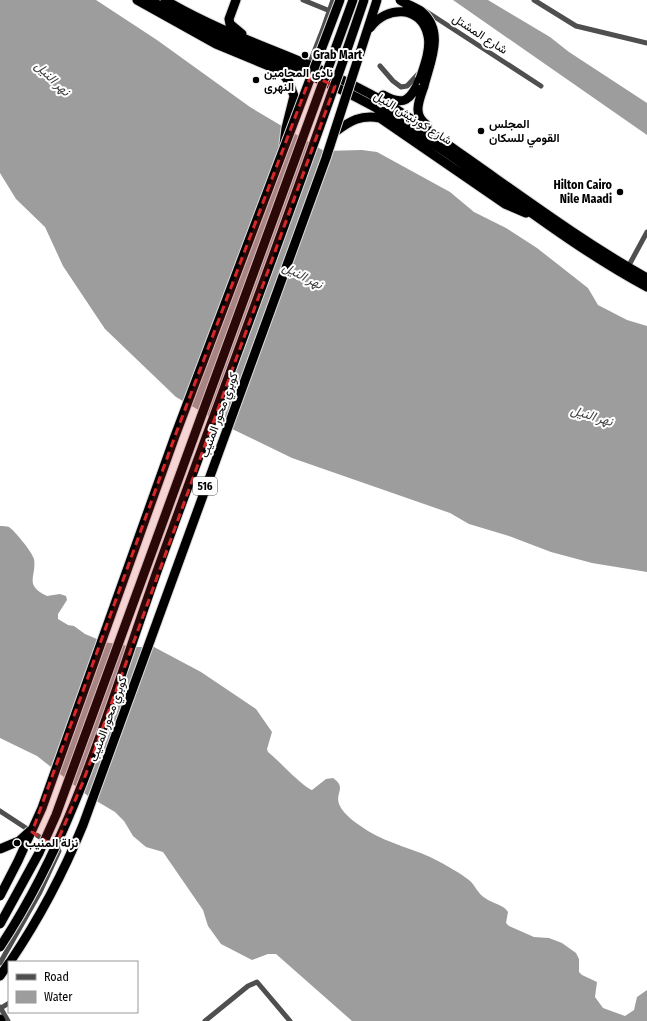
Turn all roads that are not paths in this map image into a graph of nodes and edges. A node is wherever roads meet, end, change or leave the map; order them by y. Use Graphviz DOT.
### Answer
graph roads {
  1 [pos="137,0"];
  2 [pos="150,0"];
  3 [pos="165,0"];
  4 [pos="236,0"];
  5 [pos="303,0"];
  6 [pos="333,0"];
  7 [pos="340,0"];
  8 [pos="354,0"];
  9 [pos="364,0"];
  10 [pos="377,0"];
  11 [pos="400,0"];
  12 [pos="408,0"];
  13 [pos="534,0"];
  14 [pos="176,3"];
  15 [pos="424,10"];
  16 [pos="330,11"];
  17 [pos="647,43"];
  18 [pos="256,44"];
  19 [pos="362,44"];
  20 [pos="309,65"];
  21 [pos="380,66"];
  22 [pos="422,82"];
  23 [pos="350,83"];
  24 [pos="541,86"];
  25 [pos="335,132"];
  26 [pos="284,144"];
  27 [pos="448,145"];
  28 [pos="534,215"];
  29 [pos="647,232"];
  30 [pos="628,267"];
  31 [pos="647,278"];
  32 [pos="647,287"];
  33 [pos="0,811"];
  34 [pos="35,824"];
  35 [pos="0,849"];
  36 [pos="0,896"];
  37 [pos="0,924"];
  38 [pos="0,947"];
  39 [pos="10,961"];
  40 [pos="0,963"];
  41 [pos="8,964"];
  42 [pos="0,976"];
  43 [pos="0,1007"];
  44 [pos="8,1021"];
  45 [pos="205,1021"];
  46 [pos="290,1021"];
  1 -- 26 [label="highway"];
  2 -- 28 [label="highway, شارع كورنيش النيل"];
  3 -- 14 [label="highway, شارع كورنيش النيل"];
  4 -- 18 [label="highway"];
  5 -- 16 [label="street"];
  6 -- 16 [label="street"];
  7 -- 26 [label="highway, bridge"];
  8 -- 37 [label="highway, كوبري محور المنيب / 516, bridge"];
  9 -- 38 [label="highway, كوبري محور المنيب / 516, bridge"];
  10 -- 19 [label="highway, كوبري محور المنيب / 516, bridge"];
  11 -- 22 [label="highway, bridge"];
  12 -- 15 [label="street, شارع المشتل"];
  13 -- 17 [label="street"];
  14 -- 18 [label="highway, شارع كورنيش النيل"];
  15 -- 21 [label="street"];
  15 -- 24 [label="street, شارع المشتل"];
  16 -- 20 [label="street"];
  18 -- 20 [label="highway, شارع كورنيش النيل"];
  19 -- 22 [label="highway, bridge"];
  19 -- 25 [label="highway, كوبري محور المنيب / 516, bridge"];
  20 -- 23 [label="highway, شارع كورنيش النيل"];
  22 -- 23 [label="highway"];
  22 -- 27 [label="highway"];
  23 -- 27 [label="highway, شارع كورنيش النيل"];
  25 -- 28 [label="highway"];
  25 -- 39 [label="highway, كوبري محور المنيب / 516, bridge"];
  26 -- 34 [label="highway, bridge"];
  27 -- 30 [label="highway, شارع كورنيش النيل"];
  28 -- 32 [label="highway, شارع كورنيش النيل"];
  29 -- 30 [label="street"];
  30 -- 31 [label="highway, شارع كورنيش النيل"];
  33 -- 40 [label="street"];
  34 -- 35 [label="highway, bridge"];
  34 -- 36 [label="highway, bridge"];
  41 -- 42 [label="highway, كوبري محور المنيب / 516"];
  43 -- 44 [label="street"];
  45 -- 46 [label="street"];
}
